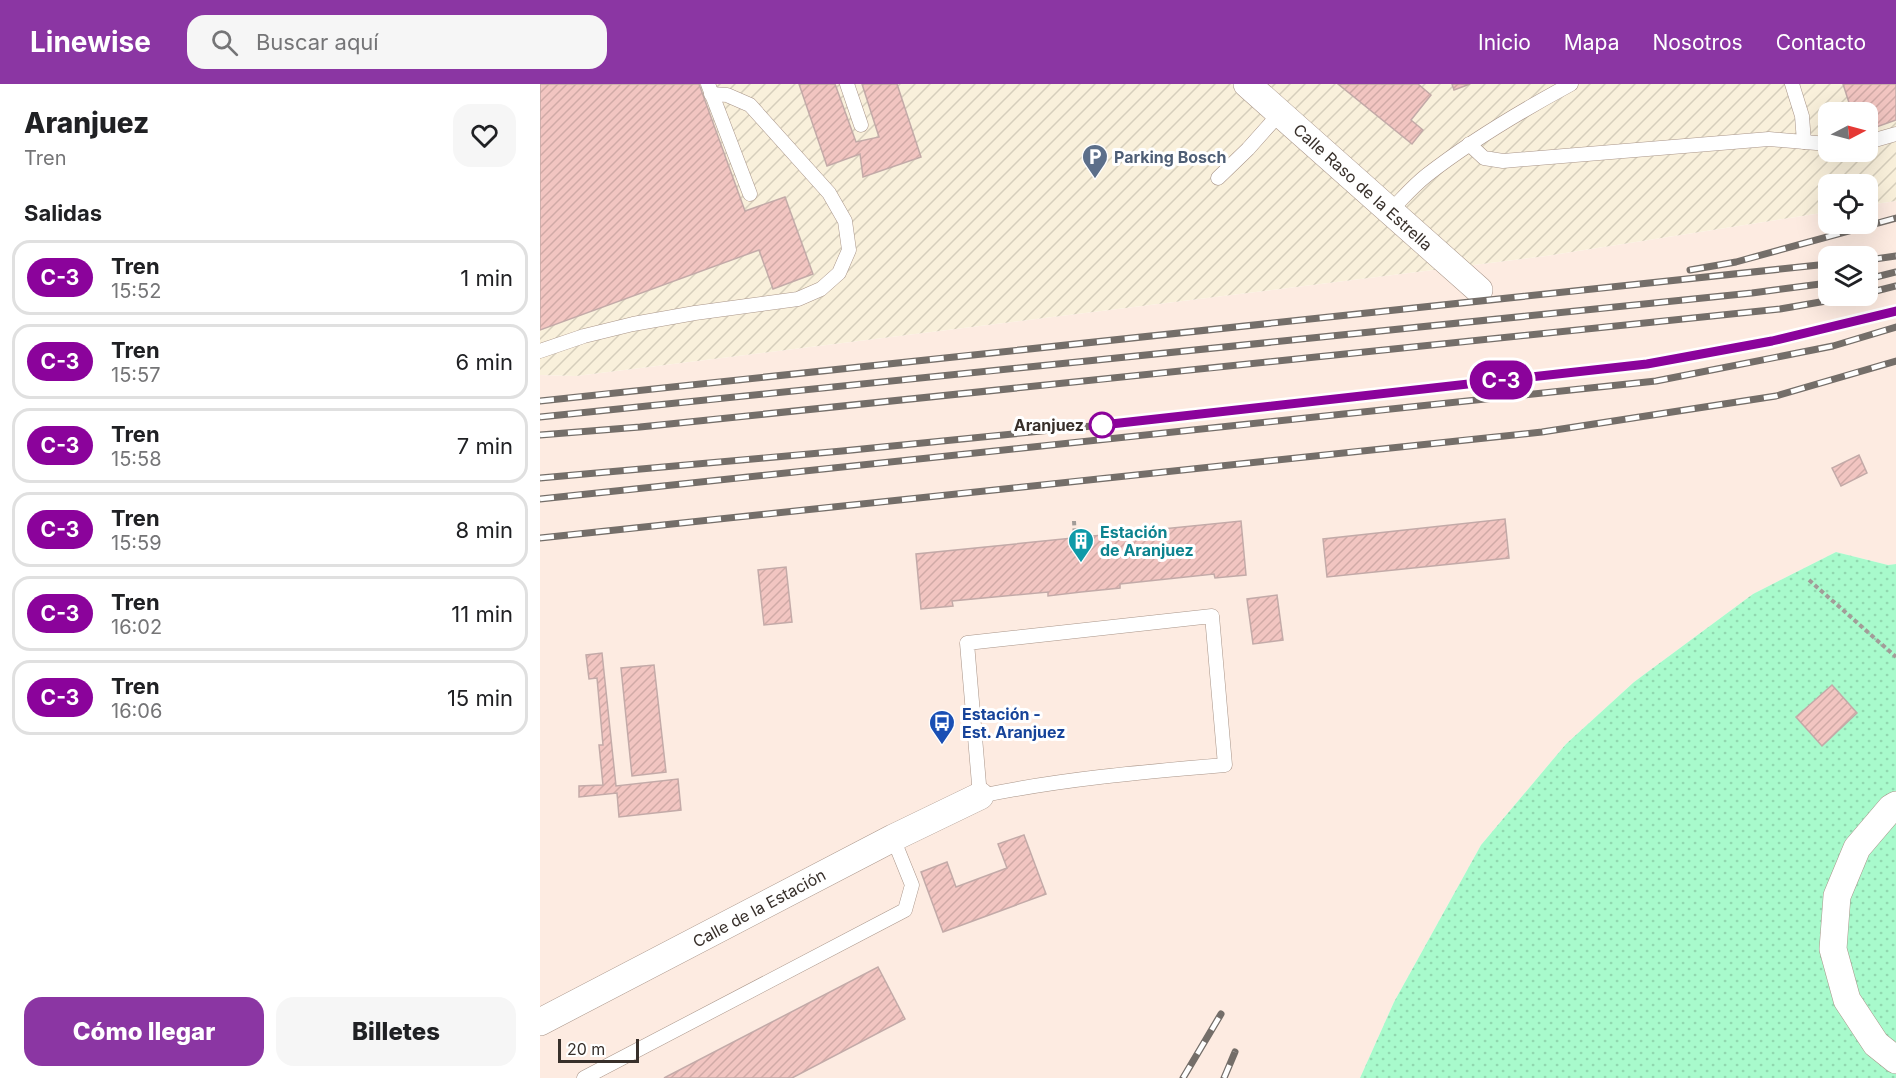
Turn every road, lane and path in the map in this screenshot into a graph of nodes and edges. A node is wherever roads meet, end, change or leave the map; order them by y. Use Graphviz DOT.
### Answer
graph roads {
  1 [pos="847,84"];
  2 [pos="1247,84"];
  3 [pos="1571,84"];
  4 [pos="1792,84"];
  5 [pos="709,89"];
  6 [pos="1280,113"];
  7 [pos="861,125"];
  8 [pos="1896,134"];
  9 [pos="1878,139"];
  10 [pos="1804,141"];
  11 [pos="1818,143"];
  12 [pos="1469,144"];
  13 [pos="1218,178"];
  14 [pos="750,194"];
  15 [pos="1390,211"];
  16 [pos="1479,290"];
  17 [pos="540,351"];
  18 [pos="1074,521"];
  19 [pos="1075,538"];
  20 [pos="1809,580"];
  21 [pos="1896,657"];
  22 [pos="980,796"];
  23 [pos="1896,805"];
  24 [pos="893,838"];
  25 [pos="540,1022"];
  26 [pos="1896,1060"];
  27 [pos="584,1078"];
  1 -- 7 [label="lane"];
  2 -- 6 [label="street, Calle Raso de la Estrella"];
  3 -- 12 [label="lane"];
  4 -- 10 [label="lane"];
  5 -- 14 [label="lane"];
  5 -- 17 [label="lane"];
  6 -- 13 [label="lane"];
  6 -- 15 [label="street, Calle Raso de la Estrella"];
  8 -- 9 [label="lane"];
  10 -- 11 [label="lane"];
  10 -- 12 [label="lane"];
  12 -- 15 [label="lane"];
  15 -- 16 [label="street, Calle Raso de la Estrella"];
  18 -- 19 [label="path"];
  20 -- 21 [label="path"];
  22 -- 22 [label="lane"];
  22 -- 24 [label="street, Calle de la Estación"];
  23 -- 26 [label="street"];
  24 -- 25 [label="street, Calle de la Estación"];
  24 -- 27 [label="lane"];
}
